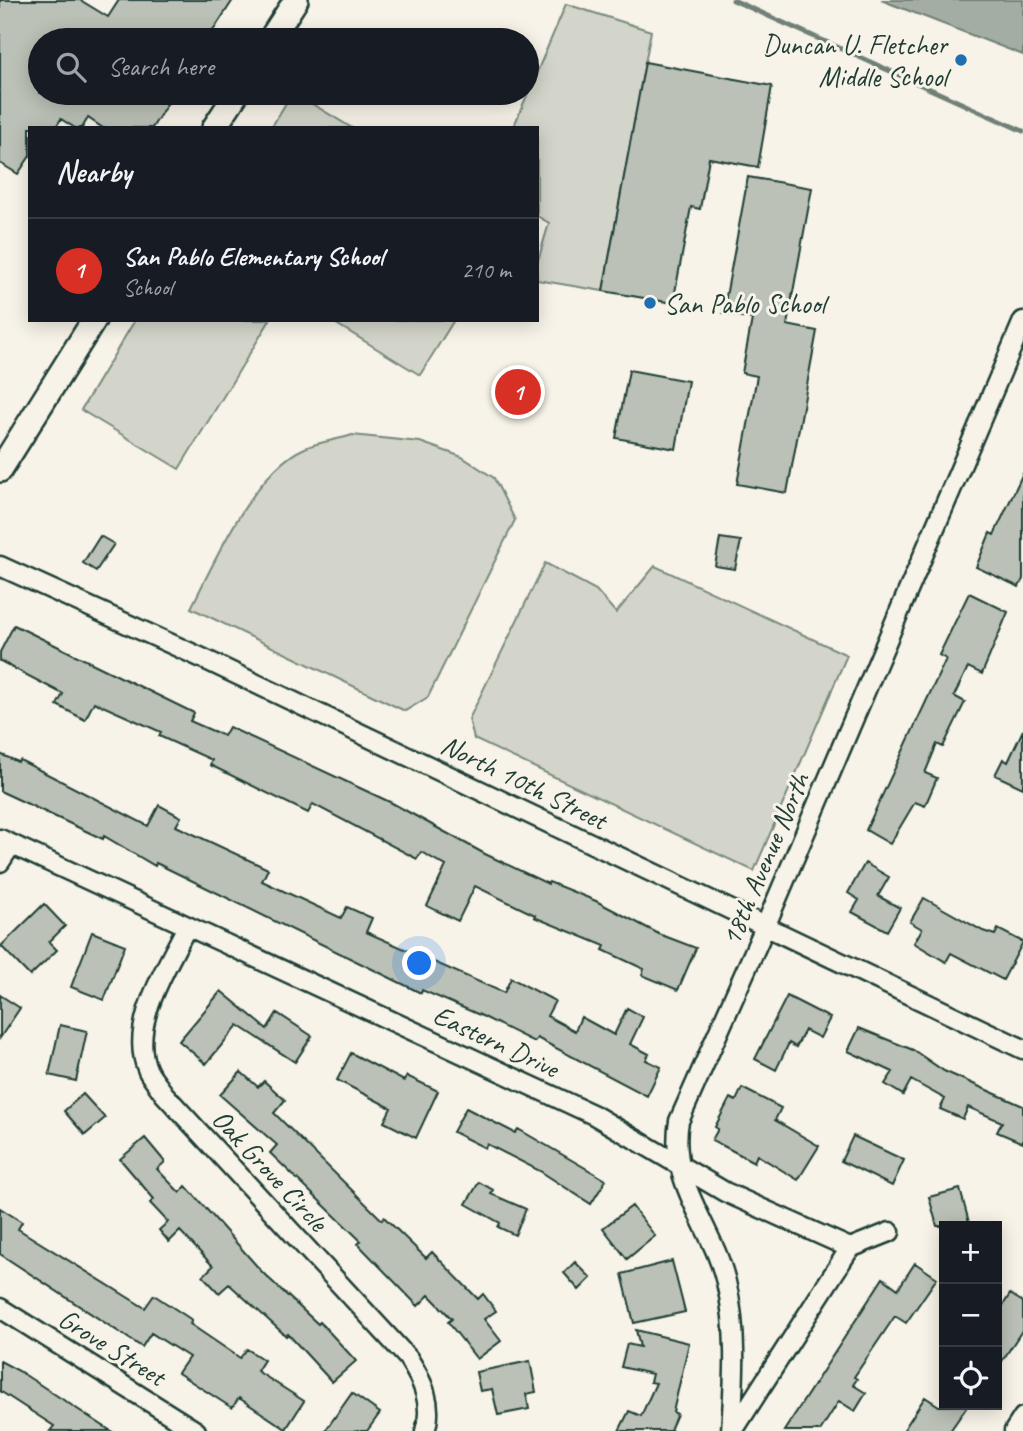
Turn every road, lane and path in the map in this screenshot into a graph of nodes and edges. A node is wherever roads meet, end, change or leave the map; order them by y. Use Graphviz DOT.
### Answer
graph roads {
  1 [pos="296,0"];
  2 [pos="278,28"];
  3 [pos="229,105"];
  4 [pos="215,126"];
  5 [pos="1023,321"];
  6 [pos="92,322"];
  7 [pos="0,470"];
  8 [pos="0,566"];
  9 [pos="6,842"];
  10 [pos="0,862"];
  11 [pos="187,926"];
  12 [pos="765,927"];
  13 [pos="1023,1049"];
  14 [pos="678,1167"];
  15 [pos="890,1232"];
  16 [pos="850,1248"];
  17 [pos="0,1308"];
  18 [pos="1023,1418"];
  19 [pos="196,1431"];
  20 [pos="425,1431"];
  21 [pos="732,1431"];
  22 [pos="1014,1431"];
  1 -- 2 [label="street"];
  3 -- 4 [label="street"];
  5 -- 12 [label="street, 18th Avenue North"];
  6 -- 7 [label="street"];
  8 -- 12 [label="street, North 10th Street"];
  9 -- 10 [label="street"];
  9 -- 11 [label="street, Eastern Drive"];
  11 -- 14 [label="street, Eastern Drive"];
  11 -- 20 [label="street, Oak Grove Circle"];
  12 -- 13 [label="street, North 10th Street"];
  12 -- 14 [label="street, 18th Avenue North"];
  14 -- 16 [label="street, Eastern Drive"];
  14 -- 21 [label="street, 18th Avenue North"];
  15 -- 16 [label="street"];
  16 -- 21 [label="street, 18th Avenue North"];
  17 -- 19 [label="street, Grove Street"];
  18 -- 22 [label="street"];
}
